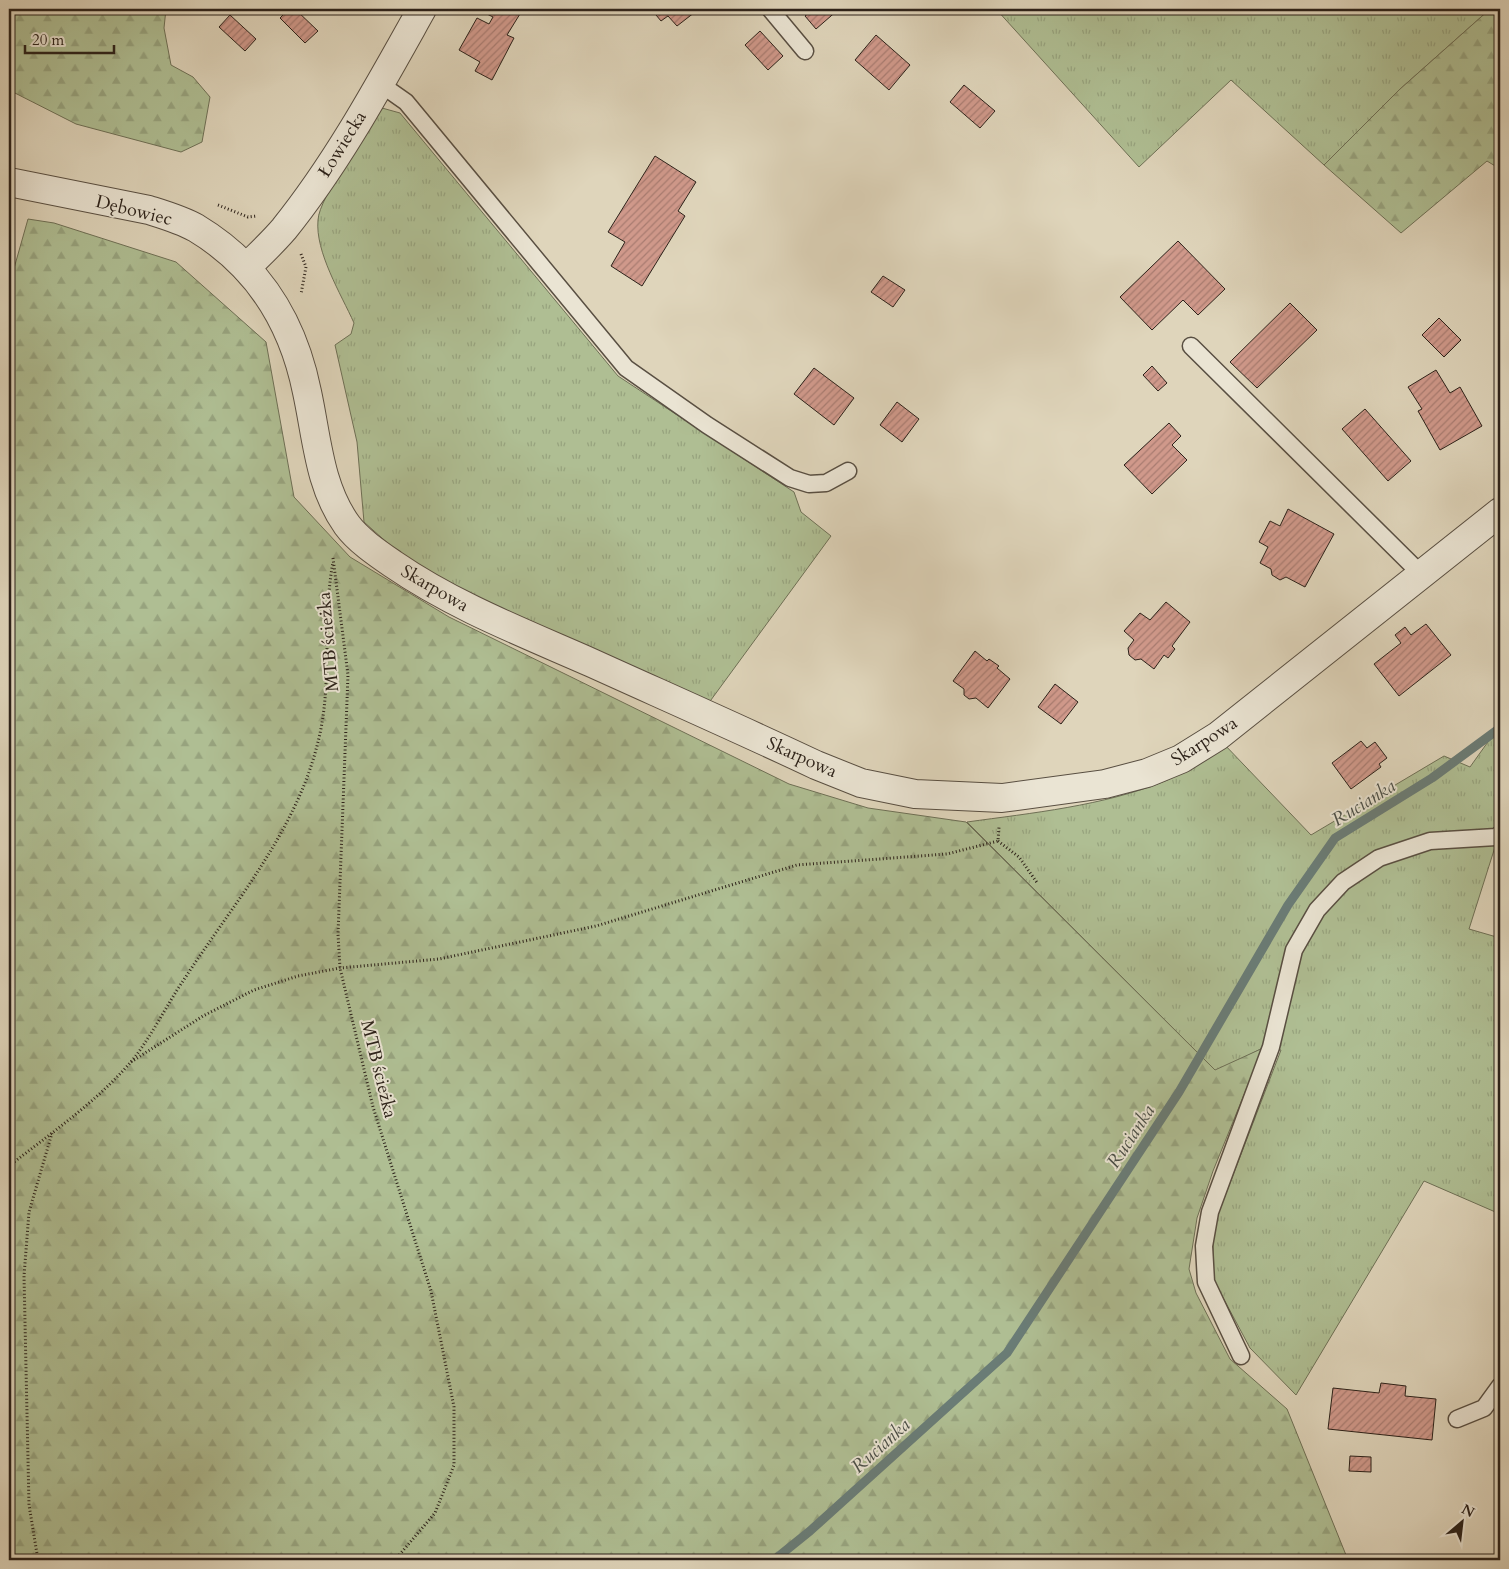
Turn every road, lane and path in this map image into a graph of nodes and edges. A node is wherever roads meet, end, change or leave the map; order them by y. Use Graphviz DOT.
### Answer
graph roads {
  1 [pos="422,9"];
  2 [pos="770,9"];
  3 [pos="805,51"];
  4 [pos="379,83"];
  5 [pos="9,182"];
  6 [pos="246,268"];
  7 [pos="1191,346"];
  8 [pos="848,471"];
  9 [pos="1500,512"];
  10 [pos="347,526"];
  11 [pos="333,558"];
  12 [pos="1421,574"];
  13 [pos="1002,798"];
  14 [pos="1500,834"];
  15 [pos="998,841"];
  16 [pos="1038,884"];
  17 [pos="340,968"];
  18 [pos="130,1062"];
  19 [pos="52,1132"];
  20 [pos="9,1166"];
  21 [pos="1241,1356"];
  22 [pos="1500,1386"];
  23 [pos="1457,1419"];
  24 [pos="38,1560"];
  25 [pos="395,1560"];
  1 -- 4 [label="street, Łowiecka"];
  2 -- 3 [label="lane"];
  4 -- 6 [label="street, Łowiecka"];
  4 -- 8 [label="lane"];
  5 -- 6 [label="street, Dębowiec"];
  6 -- 10 [label="street, Skarpowa"];
  7 -- 12 [label="lane"];
  9 -- 12 [label="street, Skarpowa"];
  10 -- 11 [label="path"];
  10 -- 13 [label="street, Skarpowa"];
  11 -- 17 [label="path, MTB ścieżka"];
  11 -- 18 [label="path"];
  12 -- 13 [label="street, Skarpowa"];
  13 -- 15 [label="path"];
  14 -- 21 [label="lane"];
  15 -- 16 [label="path"];
  15 -- 17 [label="path"];
  17 -- 18 [label="path"];
  17 -- 25 [label="path, MTB ścieżka"];
  18 -- 19 [label="path"];
  19 -- 20 [label="path"];
  19 -- 24 [label="path"];
  22 -- 23 [label="lane"];
}
